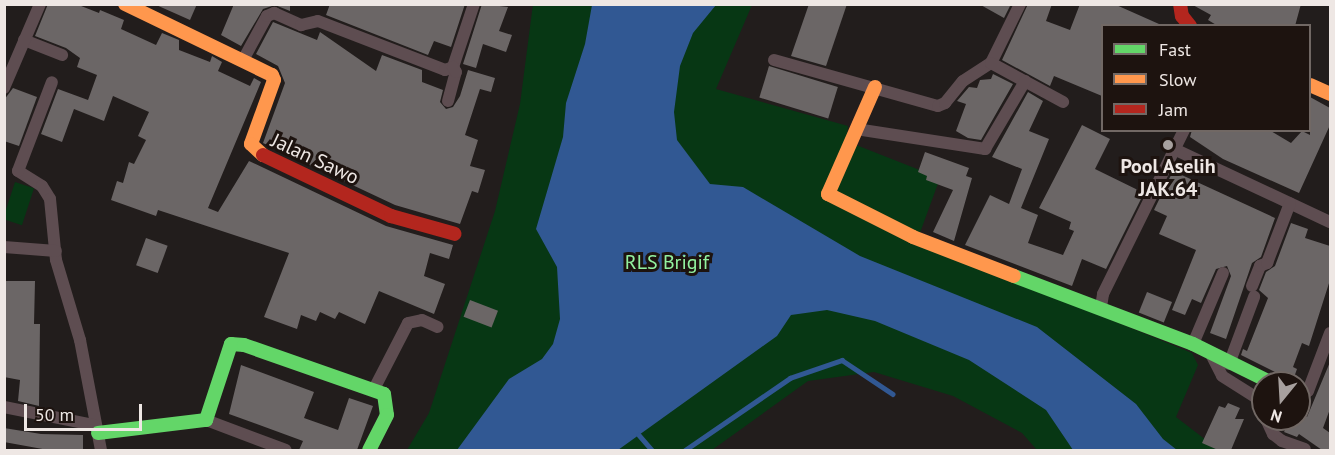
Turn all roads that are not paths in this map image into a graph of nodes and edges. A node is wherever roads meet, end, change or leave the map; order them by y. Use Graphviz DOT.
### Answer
graph roads {
  1 [pos="40,4"];
  2 [pos="474,4"];
  3 [pos="1020,4"];
  4 [pos="1178,5"];
  5 [pos="132,6"];
  6 [pos="1189,24"];
  7 [pos="24,39"];
  8 [pos="62,55"];
  9 [pos="243,60"];
  10 [pos="774,60"];
  11 [pos="991,63"];
  12 [pos="453,67"];
  13 [pos="1025,81"];
  14 [pos="52,82"];
  15 [pos="1311,85"];
  16 [pos="875,87"];
  17 [pos="4,88"];
  18 [pos="1330,94"];
  19 [pos="448,101"];
  20 [pos="1063,102"];
  21 [pos="856,129"];
  22 [pos="1183,132"];
  23 [pos="1174,149"];
  24 [pos="4,169"];
  25 [pos="18,171"];
  26 [pos="1290,203"];
  27 [pos="1330,222"];
  28 [pos="455,234"];
  29 [pos="4,247"];
  30 [pos="56,251"];
  31 [pos="1222,273"];
  32 [pos="1101,307"];
  33 [pos="438,327"];
  34 [pos="1330,333"];
  35 [pos="1193,344"];
  36 [pos="1212,356"];
  37 [pos="1228,364"];
  38 [pos="1251,374"];
  39 [pos="1311,383"];
  40 [pos="374,389"];
  41 [pos="1251,394"];
  42 [pos="4,408"];
  43 [pos="206,420"];
  44 [pos="96,429"];
  45 [pos="1272,431"];
  46 [pos="1305,449"];
  47 [pos="100,450"];
  48 [pos="286,450"];
  49 [pos="369,450"];
  1 -- 7 [label="street"];
  2 -- 12 [label="street"];
  3 -- 11 [label="street"];
  4 -- 6 [label="street"];
  5 -- 9 [label="street, Jalan Sawo"];
  7 -- 8 [label="street"];
  7 -- 17 [label="street"];
  9 -- 12 [label="street"];
  9 -- 28 [label="street, Jalan Sawo"];
  10 -- 16 [label="street"];
  11 -- 13 [label="street"];
  11 -- 16 [label="street"];
  12 -- 19 [label="street"];
  13 -- 20 [label="street"];
  13 -- 21 [label="street"];
  14 -- 25 [label="street"];
  15 -- 18 [label="street"];
  16 -- 21 [label="street"];
  21 -- 32 [label="street"];
  22 -- 23 [label="street"];
  23 -- 26 [label="street"];
  23 -- 32 [label="street"];
  24 -- 25 [label="street"];
  25 -- 30 [label="street"];
  26 -- 27 [label="street"];
  26 -- 37 [label="street"];
  29 -- 30 [label="street"];
  30 -- 44 [label="street"];
  31 -- 35 [label="street"];
  32 -- 35 [label="street"];
  33 -- 40 [label="street"];
  34 -- 39 [label="street"];
  35 -- 36 [label="street"];
  36 -- 37 [label="street"];
  36 -- 41 [label="street"];
  37 -- 38 [label="street"];
  40 -- 43 [label="street"];
  40 -- 49 [label="street"];
  42 -- 44 [label="street"];
  43 -- 44 [label="street"];
  43 -- 48 [label="street"];
  44 -- 47 [label="street"];
  45 -- 46 [label="street"];
}
